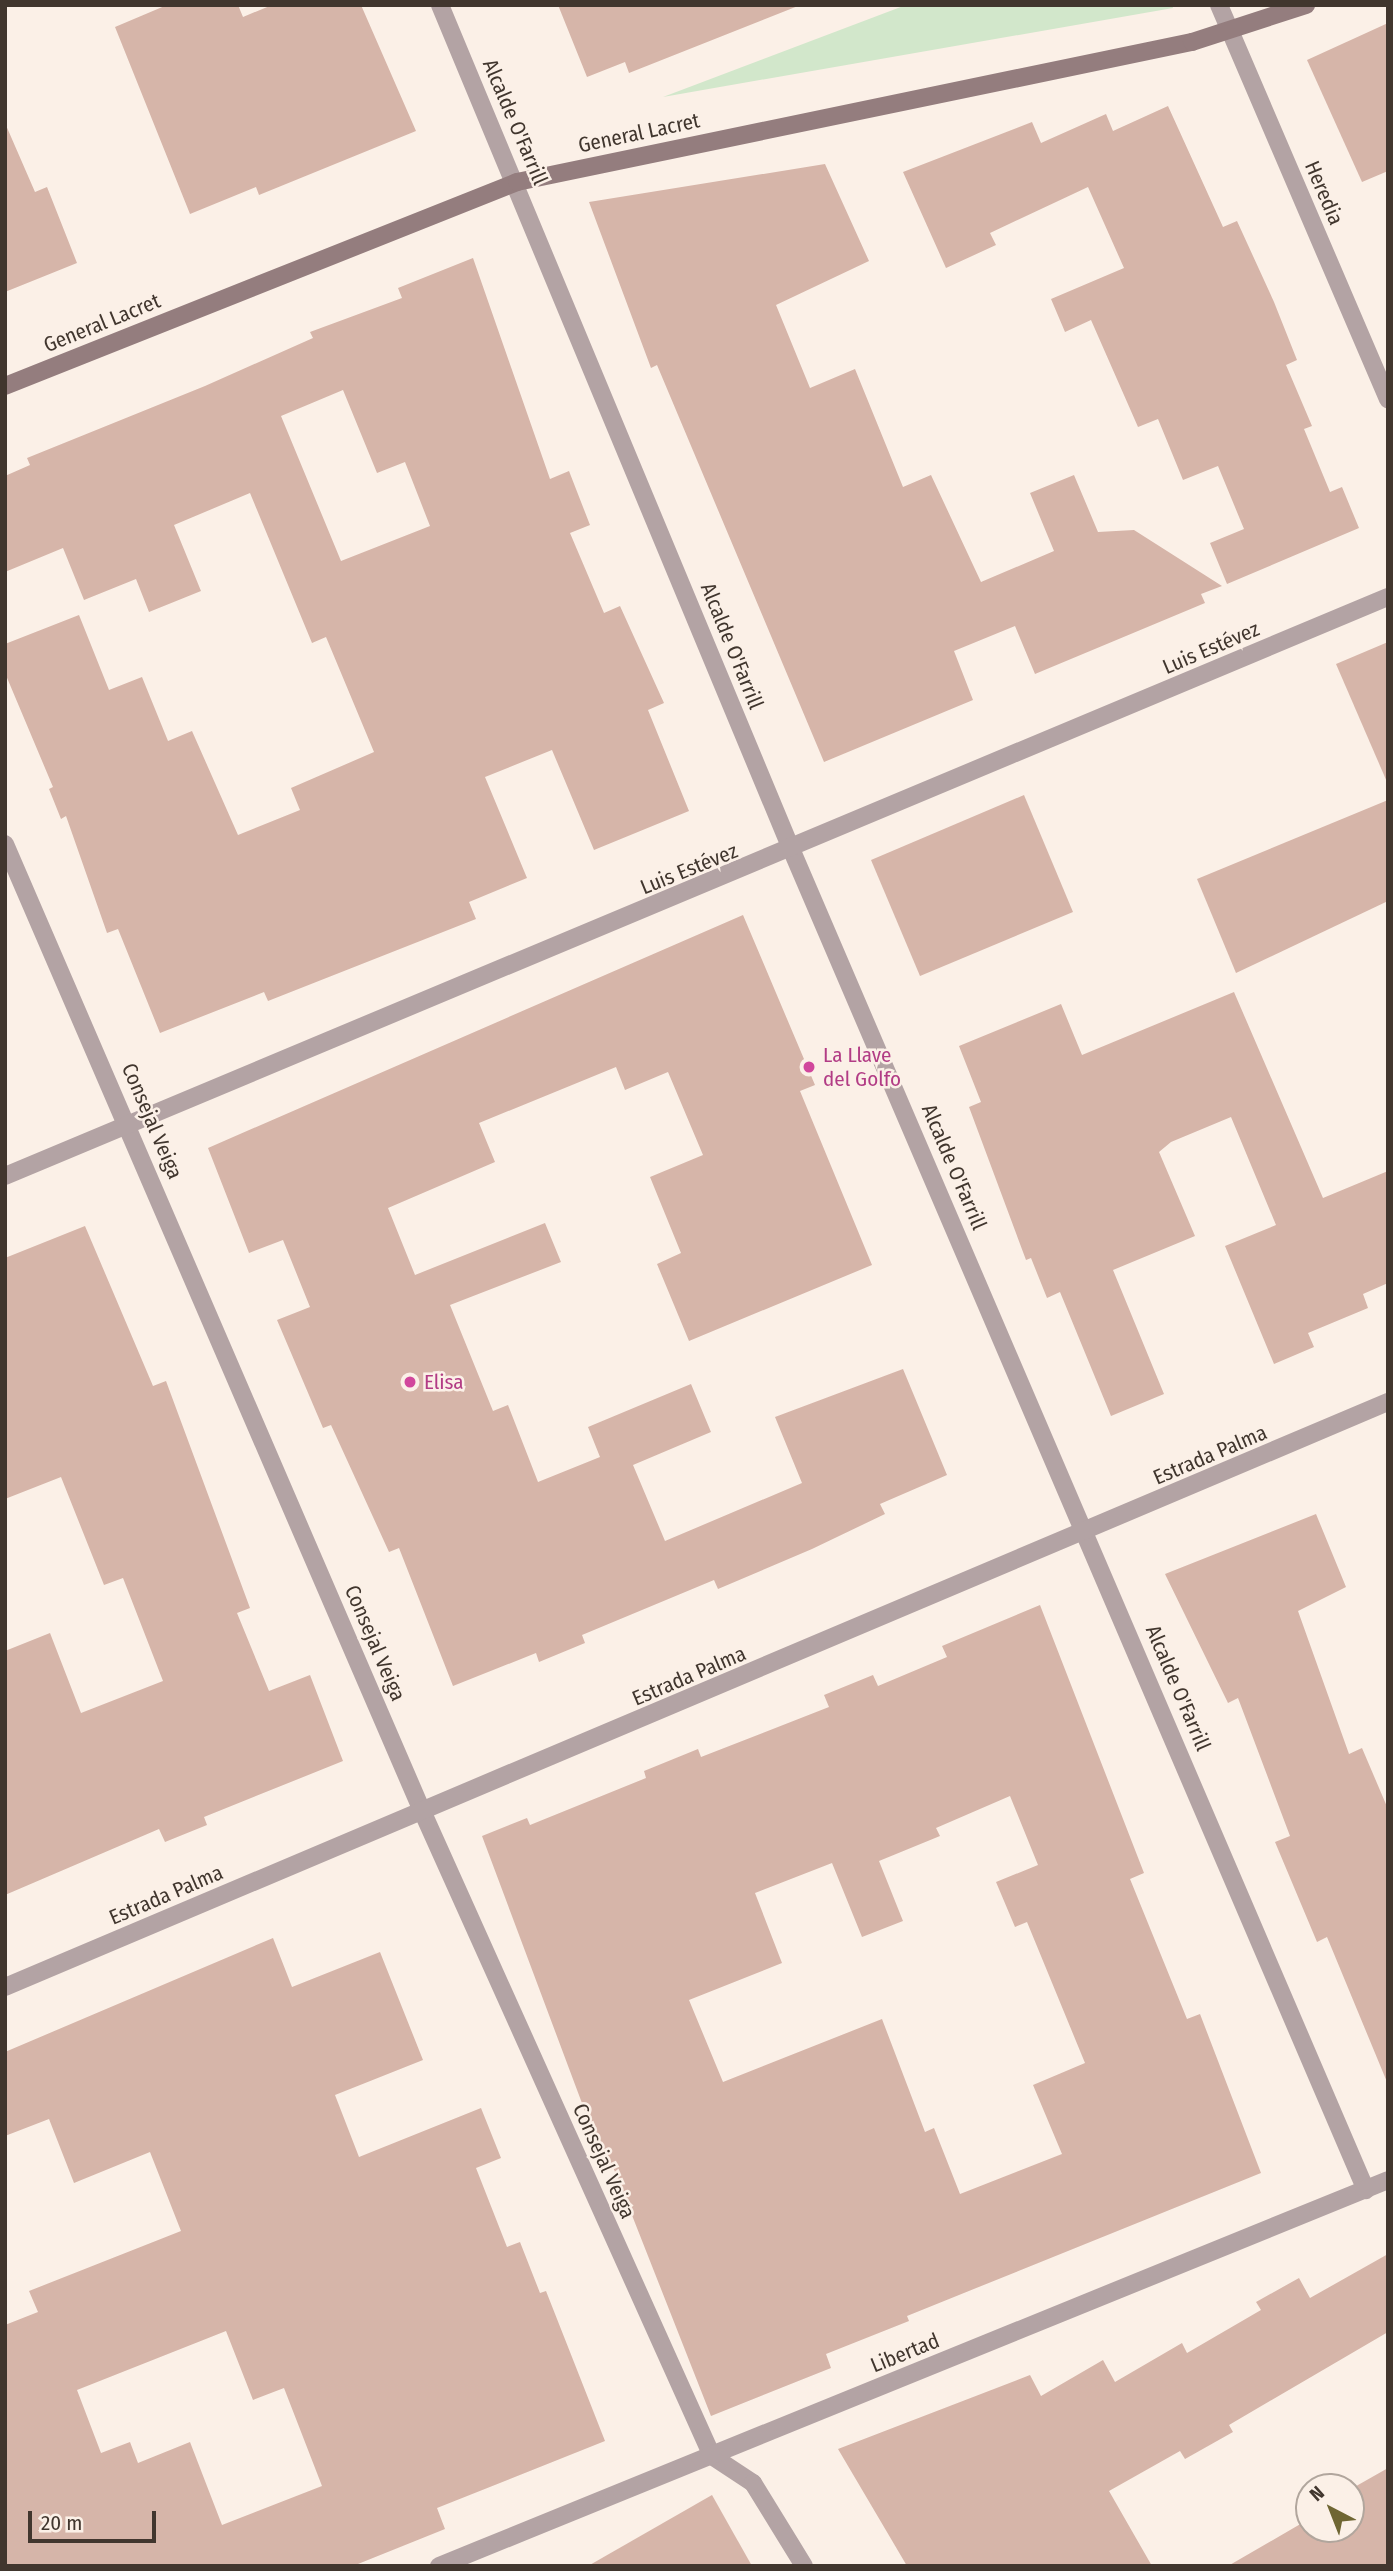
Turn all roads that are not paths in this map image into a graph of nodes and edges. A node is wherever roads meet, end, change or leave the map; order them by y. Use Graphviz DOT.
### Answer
graph roads {
  1 [pos="440,5"];
  2 [pos="1219,5"];
  3 [pos="1306,5"];
  4 [pos="1229,30"];
  5 [pos="517,181"];
  6 [pos="5,386"];
  7 [pos="1388,400"];
  8 [pos="1388,597"];
  9 [pos="5,844"];
  10 [pos="792,851"];
  11 [pos="129,1124"];
  12 [pos="5,1176"];
  13 [pos="1388,1402"];
  14 [pos="1088,1533"];
  15 [pos="422,1812"];
  16 [pos="5,1987"];
  17 [pos="1388,2180"];
  18 [pos="1366,2190"];
  19 [pos="712,2456"];
  20 [pos="439,2566"];
  21 [pos="804,2566"];
  1 -- 5 [label="street, Alcalde O'Farrill"];
  2 -- 4 [label="street, Heredia"];
  3 -- 4 [label="main road, General Lacret"];
  4 -- 5 [label="main road, General Lacret"];
  4 -- 7 [label="street, Heredia"];
  5 -- 6 [label="main road, General Lacret"];
  5 -- 10 [label="street, Alcalde O'Farrill"];
  8 -- 10 [label="street, Luis Estévez"];
  9 -- 11 [label="street, Consejal Veiga"];
  10 -- 11 [label="street, Luis Estévez"];
  10 -- 14 [label="street, Alcalde O'Farrill"];
  11 -- 12 [label="street, Luis Estévez"];
  11 -- 15 [label="street, Consejal Veiga"];
  13 -- 14 [label="street, Estrada Palma"];
  14 -- 15 [label="street, Estrada Palma"];
  14 -- 18 [label="street, Alcalde O'Farrill"];
  15 -- 16 [label="street, Estrada Palma"];
  15 -- 19 [label="street, Consejal Veiga"];
  17 -- 18 [label="street, Libertad"];
  18 -- 19 [label="street, Libertad"];
  19 -- 20 [label="street, Libertad"];
  19 -- 21 [label="street"];
}
